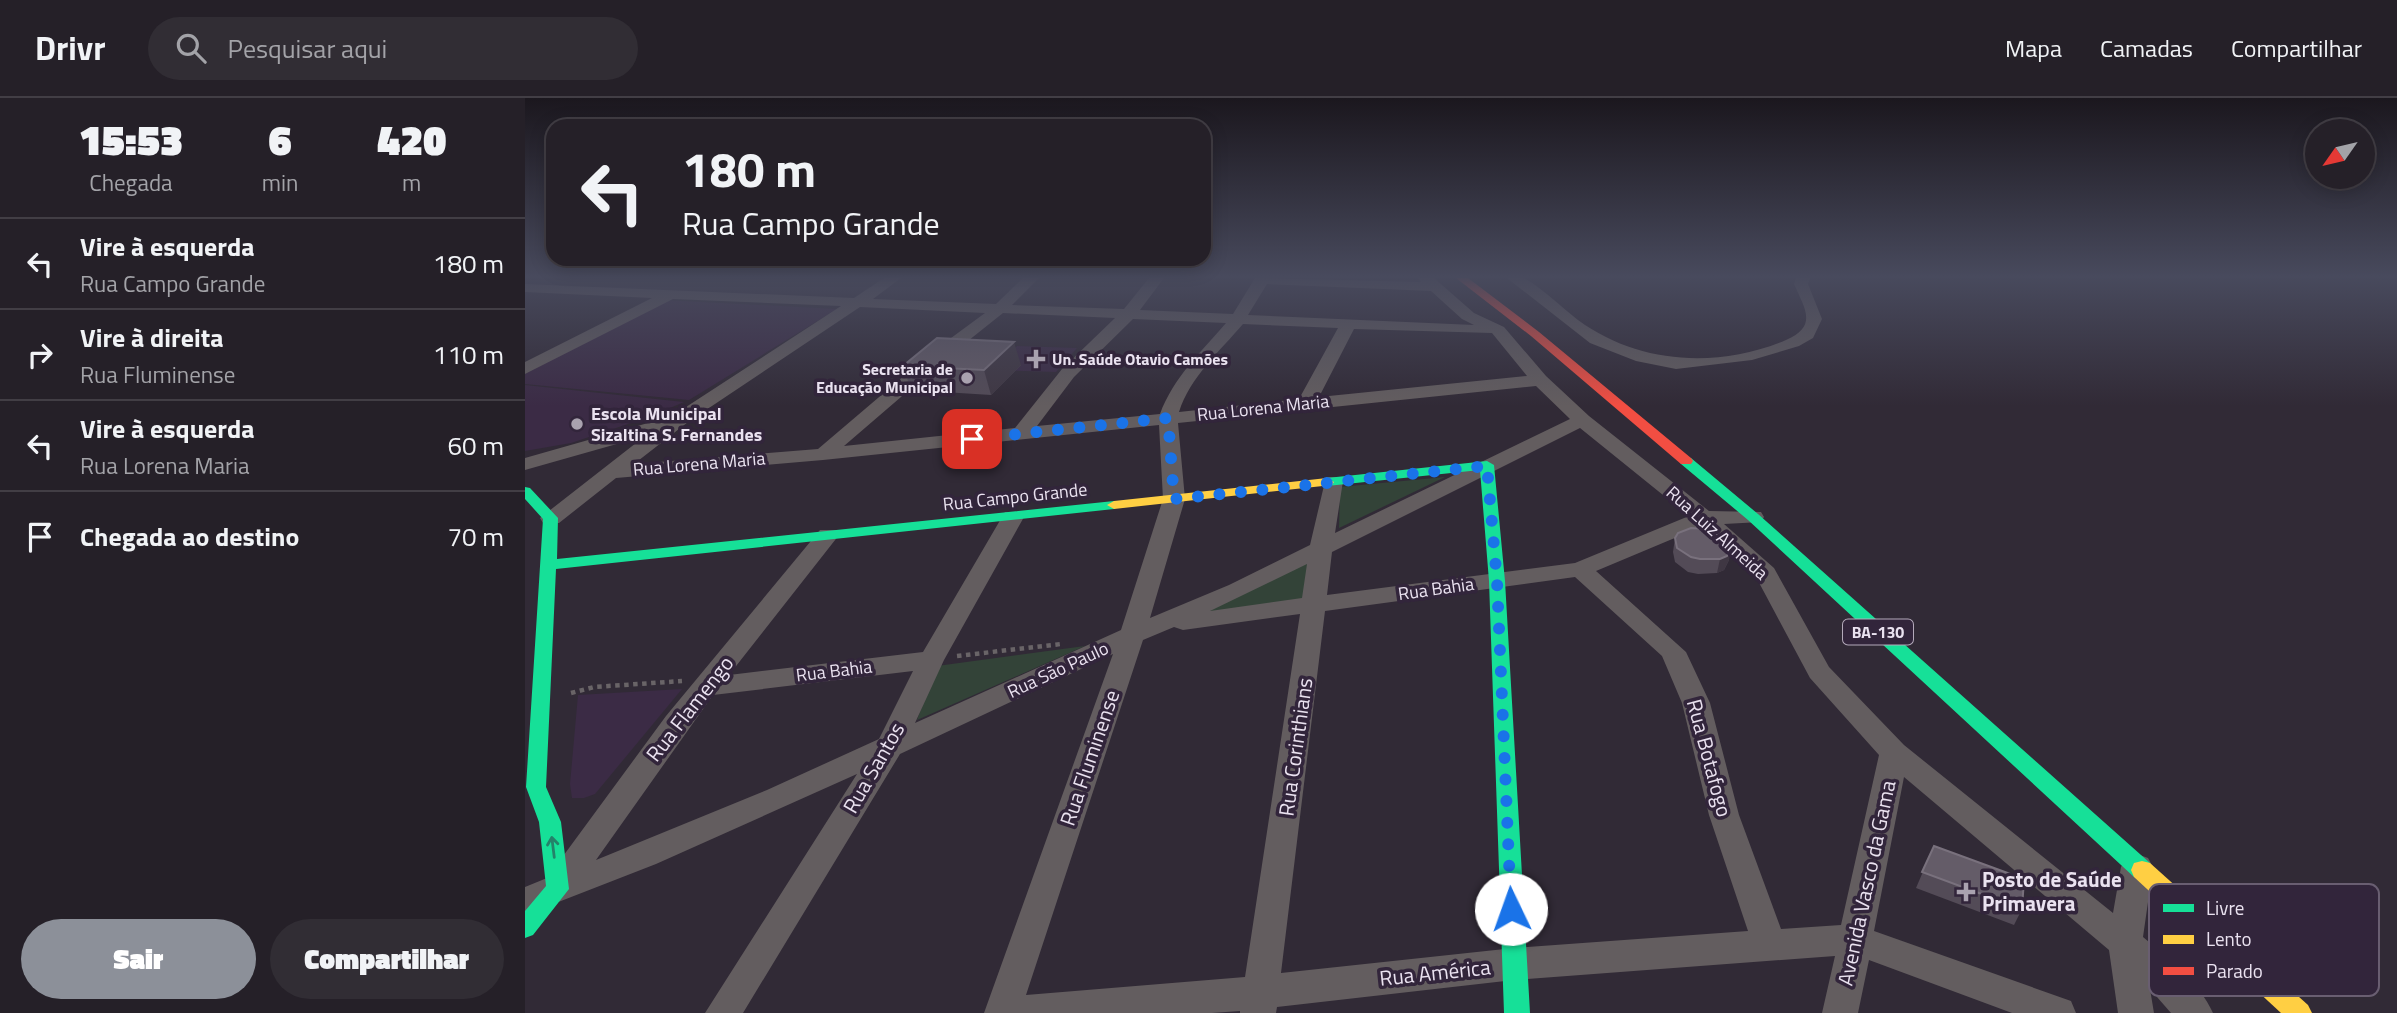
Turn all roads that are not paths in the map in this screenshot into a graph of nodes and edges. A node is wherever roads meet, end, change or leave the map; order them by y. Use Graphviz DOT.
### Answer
graph roads {
  1 [pos="620,321"];
  2 [pos="832,321"];
  3 [pos="984,321"];
  4 [pos="1122,321"];
  5 [pos="1230,321"];
  6 [pos="1237,321"];
  7 [pos="1478,321"];
  8 [pos="1517,321"];
  9 [pos="1572,321"];
  10 [pos="1813,321"];
  11 [pos="1348,325"];
  12 [pos="1498,330"];
  13 [pos="1535,334"];
  14 [pos="525,369"];
  15 [pos="1540,380"];
  16 [pos="1306,404"];
  17 [pos="681,418"];
  18 [pos="1168,418"];
  19 [pos="1582,420"];
  20 [pos="1021,434"];
  21 [pos="823,454"];
  22 [pos="525,464"];
  23 [pos="1487,466"];
  24 [pos="610,472"];
  25 [pos="1333,481"];
  26 [pos="525,491"];
  27 [pos="1174,499"];
  28 [pos="1013,517"];
  29 [pos="1753,517"];
  30 [pos="551,518"];
  31 [pos="1704,518"];
  32 [pos="828,535"];
  33 [pos="1321,549"];
  34 [pos="547,565"];
  35 [pos="1580,569"];
  36 [pos="1497,581"];
  37 [pos="1315,606"];
  38 [pos="1159,625"];
  39 [pos="1132,635"];
  40 [pos="931,660"];
  41 [pos="707,687"];
  42 [pos="889,748"];
  43 [pos="1894,753"];
  44 [pos="536,787"];
  45 [pos="525,808"];
  46 [pos="2137,867"];
  47 [pos="2156,884"];
  48 [pos="558,888"];
  49 [pos="525,901"];
  50 [pos="525,928"];
  51 [pos="1854,939"];
  52 [pos="2125,943"];
  53 [pos="1769,944"];
  54 [pos="1514,964"];
  55 [pos="2149,964"];
  56 [pos="2179,996"];
  57 [pos="2280,996"];
  58 [pos="1261,1002"];
  59 [pos="723,1013"];
  60 [pos="1002,1013"];
  61 [pos="1016,1013"];
  62 [pos="1517,1013"];
  63 [pos="1840,1013"];
  64 [pos="2058,1013"];
  65 [pos="2136,1013"];
  66 [pos="2195,1013"];
  67 [pos="2299,1013"];
  1 -- 14 [label="street"];
  2 -- 17 [label="street"];
  3 -- 21 [label="street"];
  4 -- 20 [label="street"];
  5 -- 6 [label="street"];
  6 -- 11 [label="street"];
  6 -- 18 [label="street"];
  7 -- 12 [label="street, Rua Luiz Almeida"];
  8 -- 13 [label="main road, BA-130"];
  9 -- 10 [label="street"];
  11 -- 12 [label="street"];
  11 -- 16 [label="street"];
  12 -- 13 [label="street"];
  12 -- 15 [label="street, Rua Luiz Almeida"];
  13 -- 29 [label="main road, BA-130"];
  15 -- 16 [label="street, Rua Lorena Maria"];
  15 -- 19 [label="street, Rua Luiz Almeida"];
  16 -- 18 [label="street, Rua Lorena Maria"];
  17 -- 22 [label="street"];
  17 -- 24 [label="street"];
  18 -- 20 [label="street, Rua Lorena Maria"];
  18 -- 27 [label="street, Rua Fluminense"];
  19 -- 23 [label="street, Rua São Paulo"];
  19 -- 31 [label="street, Rua Luiz Almeida"];
  20 -- 21 [label="street, Rua Lorena Maria"];
  21 -- 24 [label="street, Rua Lorena Maria"];
  23 -- 25 [label="main road, Rua Campo Grande"];
  23 -- 33 [label="street, Rua São Paulo"];
  23 -- 36 [label="main road"];
  24 -- 30 [label="street"];
  25 -- 27 [label="main road, Rua Campo Grande"];
  25 -- 33 [label="street, Rua Corinthians"];
  26 -- 30 [label="main road"];
  27 -- 28 [label="main road, Rua Campo Grande"];
  27 -- 39 [label="street, Rua Fluminense"];
  28 -- 32 [label="main road, Rua Campo Grande"];
  28 -- 40 [label="street, Rua Santos"];
  29 -- 31 [label="street"];
  29 -- 46 [label="main road, BA-130"];
  30 -- 34 [label="main road"];
  31 -- 35 [label="street, Rua Bahia"];
  31 -- 43 [label="street, Rua Luiz Almeida"];
  32 -- 34 [label="main road, Rua Campo Grande"];
  32 -- 41 [label="street, Rua Flamengo"];
  33 -- 37 [label="street, Rua Corinthians"];
  33 -- 38 [label="street, Rua São Paulo"];
  34 -- 44 [label="main road"];
  35 -- 36 [label="street, Rua Bahia"];
  35 -- 53 [label="street, Rua Botafogo"];
  36 -- 37 [label="street, Rua Bahia"];
  36 -- 54 [label="main road"];
  37 -- 38 [label="street, Rua Bahia"];
  37 -- 58 [label="street, Rua Corinthians"];
  38 -- 39 [label="street, Rua São Paulo"];
  39 -- 42 [label="street, Rua São Paulo"];
  39 -- 60 [label="street, Rua Fluminense"];
  40 -- 41 [label="street, Rua Bahia"];
  40 -- 42 [label="street, Rua Santos"];
  41 -- 48 [label="street, Rua Flamengo"];
  42 -- 48 [label="street, Rua São Paulo"];
  42 -- 59 [label="street, Rua Santos"];
  43 -- 51 [label="street, Avenida Vasco da Gama"];
  43 -- 52 [label="street, Rua Luiz Almeida"];
  44 -- 45 [label="main road"];
  48 -- 44 [label="main road, one-way"];
  46 -- 47 [label="main road, BA-130"];
  46 -- 52 [label="street"];
  48 -- 49 [label="street, Rua São Paulo"];
  48 -- 50 [label="main road"];
  51 -- 53 [label="street, Rua América"];
  51 -- 63 [label="street, Avenida Vasco da Gama"];
  51 -- 64 [label="street"];
  52 -- 55 [label="street, Rua Luiz Almeida"];
  52 -- 65 [label="street"];
  53 -- 54 [label="street, Rua América"];
  54 -- 58 [label="street, Rua América"];
  54 -- 62 [label="main road"];
  56 -- 66 [label="street, Rua Luiz Almeida"];
  57 -- 67 [label="main road, BA-130"];
  58 -- 61 [label="street, Rua América"];
}
